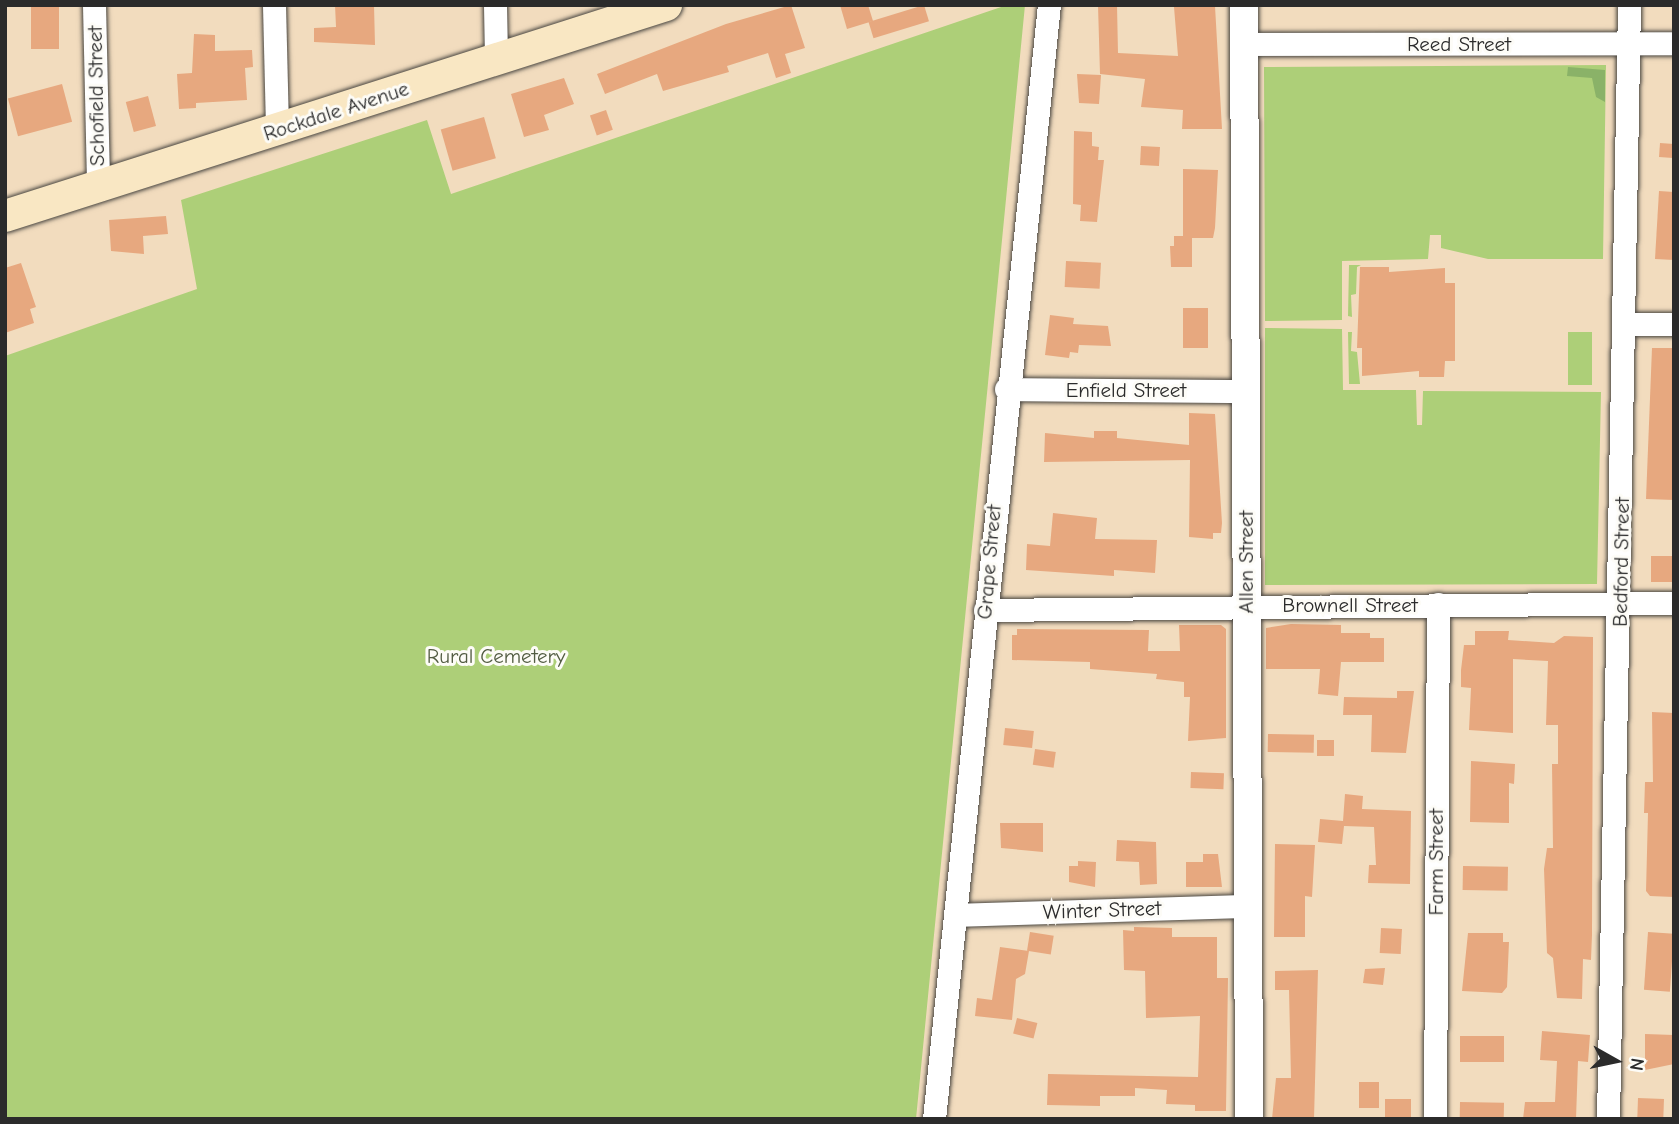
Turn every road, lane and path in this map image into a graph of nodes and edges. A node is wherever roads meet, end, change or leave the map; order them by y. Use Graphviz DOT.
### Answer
graph roads {
  1 [pos="94,5"];
  2 [pos="274,5"];
  3 [pos="495,5"];
  4 [pos="666,5"];
  5 [pos="1049,5"];
  6 [pos="1244,5"];
  7 [pos="1629,5"];
  8 [pos="1674,43"];
  9 [pos="1244,44"];
  10 [pos="1629,44"];
  11 [pos="496,59"];
  12 [pos="277,130"];
  13 [pos="98,188"];
  14 [pos="5,216"];
  15 [pos="1625,324"];
  16 [pos="1674,324"];
  17 [pos="1006,389"];
  18 [pos="1245,391"];
  19 [pos="1674,603"];
  20 [pos="1438,604"];
  21 [pos="1620,605"];
  22 [pos="1245,606"];
  23 [pos="985,610"];
  24 [pos="1248,906"];
  25 [pos="956,915"];
  26 [pos="934,1119"];
  27 [pos="1249,1119"];
  28 [pos="1435,1119"];
  29 [pos="1608,1119"];
  1 -- 13 [label="street, Schofield Street"];
  2 -- 12 [label="street"];
  3 -- 11 [label="street"];
  4 -- 11 [label="main road, Rockdale Avenue"];
  5 -- 17 [label="street, Grape Street"];
  6 -- 9 [label="street, Allen Street"];
  7 -- 10 [label="street, Bedford Street"];
  8 -- 10 [label="street, Reed Street"];
  9 -- 10 [label="street, Reed Street"];
  9 -- 18 [label="street, Allen Street"];
  10 -- 15 [label="street, Bedford Street"];
  11 -- 12 [label="main road, Rockdale Avenue"];
  12 -- 13 [label="main road, Rockdale Avenue"];
  13 -- 14 [label="main road, Rockdale Avenue"];
  15 -- 16 [label="street"];
  15 -- 21 [label="street, Bedford Street"];
  17 -- 18 [label="street, Enfield Street"];
  17 -- 23 [label="street, Grape Street"];
  18 -- 22 [label="street, Allen Street"];
  19 -- 21 [label="street, Brownell Street"];
  20 -- 21 [label="street, Brownell Street"];
  20 -- 22 [label="street, Brownell Street"];
  20 -- 28 [label="street, Farm Street"];
  21 -- 29 [label="street, Bedford Street"];
  22 -- 23 [label="street, Brownell Street"];
  22 -- 24 [label="street, Allen Street"];
  23 -- 25 [label="street, Grape Street"];
  24 -- 25 [label="street, Winter Street"];
  24 -- 27 [label="street, Allen Street"];
  25 -- 26 [label="street, Grape Street"];
}
